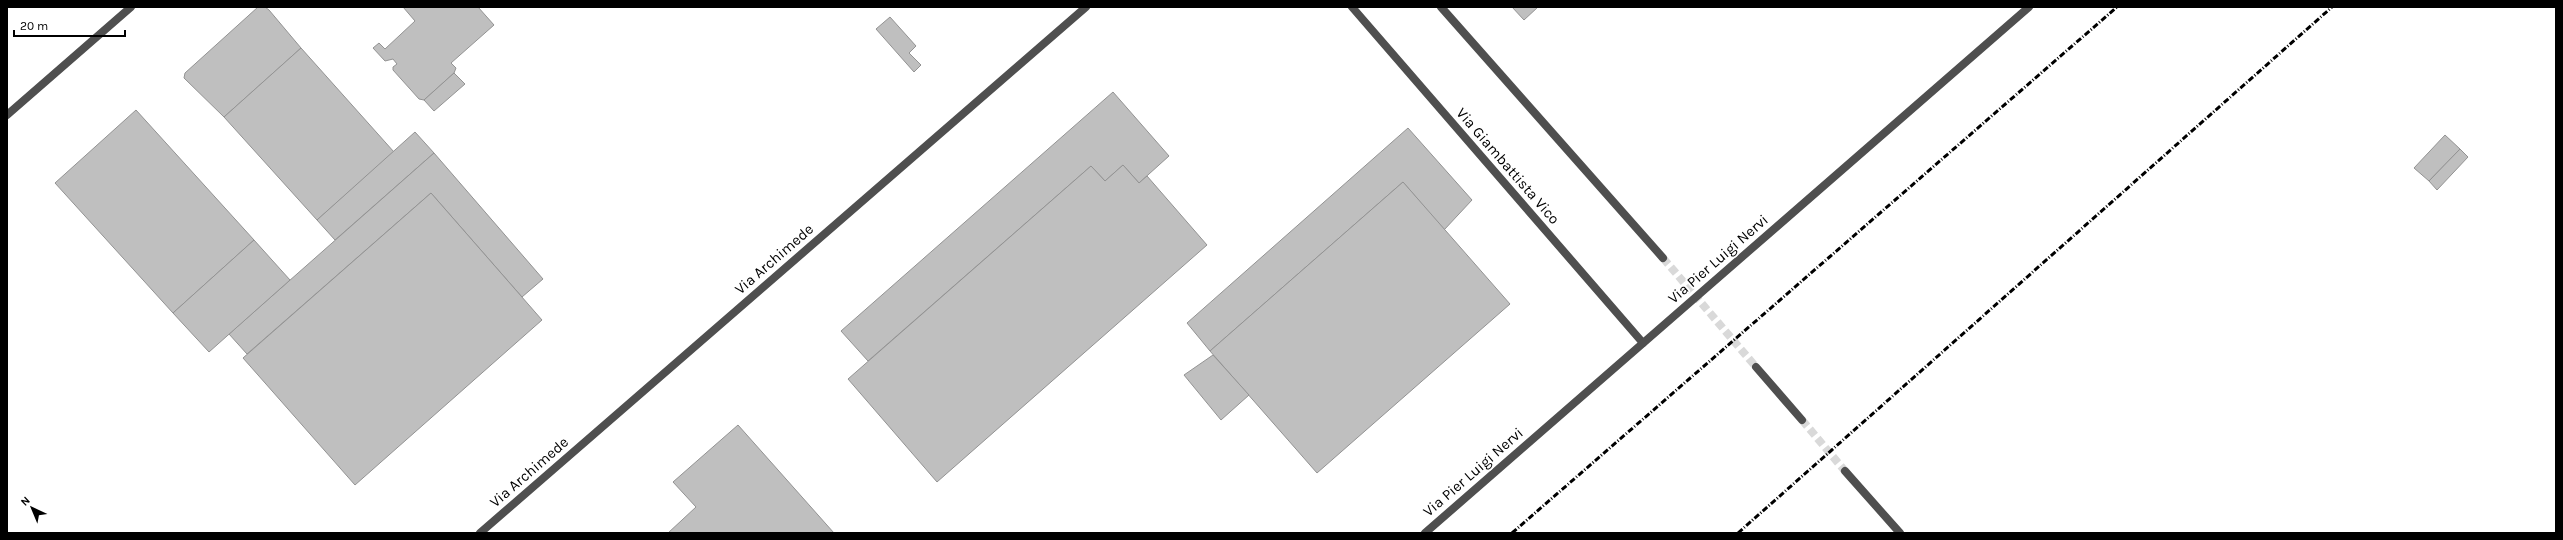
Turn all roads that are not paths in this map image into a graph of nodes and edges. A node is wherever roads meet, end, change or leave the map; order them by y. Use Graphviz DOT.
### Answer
graph roads {
  1 [pos="131,7"];
  2 [pos="1086,7"];
  3 [pos="1352,7"];
  4 [pos="1441,7"];
  5 [pos="2029,7"];
  6 [pos="7,115"];
  7 [pos="1663,258"];
  8 [pos="1643,343"];
  9 [pos="1756,367"];
  10 [pos="1802,420"];
  11 [pos="1845,471"];
  12 [pos="480,533"];
  13 [pos="1425,533"];
  14 [pos="1900,533"];
  1 -- 6 [label="street"];
  2 -- 12 [label="street, Via Archimede"];
  3 -- 8 [label="street, Via Giambattista Vico"];
  4 -- 7 [label="street"];
  5 -- 8 [label="street, Via Pier Luigi Nervi"];
  8 -- 13 [label="street, Via Pier Luigi Nervi"];
  9 -- 10 [label="street"];
  11 -- 14 [label="street"];
}
